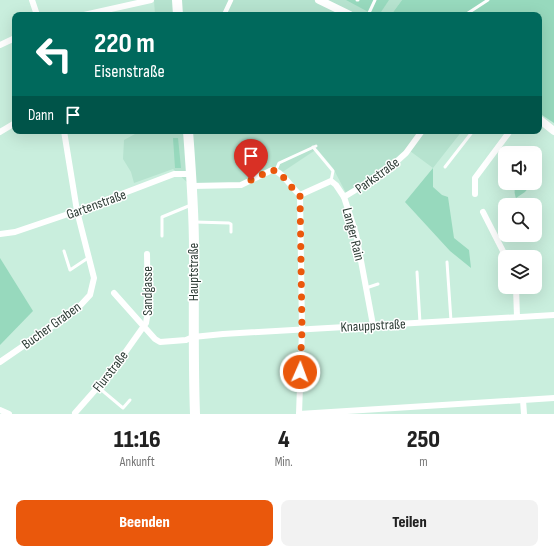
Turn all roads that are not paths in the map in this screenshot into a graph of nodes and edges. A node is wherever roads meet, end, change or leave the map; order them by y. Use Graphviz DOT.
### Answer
graph roads {
  1 [pos="32,0"];
  2 [pos="152,0"];
  3 [pos="177,0"];
  4 [pos="232,0"];
  5 [pos="375,0"];
  6 [pos="488,0"];
  7 [pos="323,1"];
  8 [pos="36,12"];
  9 [pos="98,12"];
  10 [pos="178,12"];
  11 [pos="226,12"];
  12 [pos="344,12"];
  13 [pos="369,12"];
  14 [pos="470,12"];
  15 [pos="12,39"];
  16 [pos="0,45"];
  17 [pos="542,121"];
  18 [pos="12,125"];
  19 [pos="554,131"];
  20 [pos="0,132"];
  21 [pos="65,134"];
  22 [pos="188,134"];
  23 [pos="420,134"];
  24 [pos="471,134"];
  25 [pos="508,134"];
  26 [pos="445,167"];
  27 [pos="276,170"];
  28 [pos="191,174"];
  29 [pos="331,181"];
  30 [pos="192,186"];
  31 [pos="475,194"];
  32 [pos="300,195"];
  33 [pos="344,197"];
  34 [pos="193,205"];
  35 [pos="78,211"];
  36 [pos="483,212"];
  37 [pos="193,222"];
  38 [pos="231,232"];
  39 [pos="0,234"];
  40 [pos="162,236"];
  41 [pos="502,250"];
  42 [pos="64,251"];
  43 [pos="147,254"];
  44 [pos="90,257"];
  45 [pos="447,262"];
  46 [pos="417,272"];
  47 [pos="378,284"];
  48 [pos="366,288"];
  49 [pos="114,293"];
  50 [pos="516,294"];
  51 [pos="554,315"];
  52 [pos="517,317"];
  53 [pos="451,321"];
  54 [pos="420,323"];
  55 [pos="373,325"];
  56 [pos="143,327"];
  57 [pos="302,330"];
  58 [pos="193,337"];
  59 [pos="0,362"];
  60 [pos="98,387"];
  61 [pos="554,398"];
  62 [pos="130,400"];
  63 [pos="523,400"];
  64 [pos="0,410"];
  65 [pos="75,413"];
  66 [pos="9,414"];
  67 [pos="195,414"];
  68 [pos="299,414"];
  69 [pos="524,414"];
  1 -- 8 [label="street"];
  2 -- 9 [label="street"];
  3 -- 10 [label="main road"];
  4 -- 11 [label="street"];
  5 -- 13 [label="lane"];
  6 -- 14 [label="lane"];
  7 -- 12 [label="street"];
  15 -- 16 [label="street"];
  17 -- 19 [label="street"];
  18 -- 20 [label="street"];
  21 -- 35 [label="street, Bucher Graben"];
  22 -- 28 [label="main road, Hauptstraße"];
  23 -- 33 [label="street, Parkstraße"];
  24 -- 26 [label="lane"];
  25 -- 31 [label="street"];
  27 -- 29 [label="lane"];
  27 -- 30 [label="street"];
  27 -- 32 [label="street"];
  28 -- 30 [label="main road, Hauptstraße"];
  28 -- 35 [label="street, Gartenstraße"];
  29 -- 32 [label="street"];
  29 -- 33 [label="street, Langer Rain"];
  30 -- 34 [label="main road, Hauptstraße"];
  32 -- 57 [label="street"];
  33 -- 48 [label="street, Langer Rain"];
  34 -- 37 [label="main road, Hauptstraße"];
  34 -- 40 [label="lane"];
  35 -- 39 [label="street, Gartenstraße"];
  35 -- 44 [label="street, Bucher Graben"];
  36 -- 41 [label="street"];
  37 -- 38 [label="lane"];
  37 -- 58 [label="main road, Hauptstraße"];
  42 -- 44 [label="lane"];
  43 -- 56 [label="street, Sandgasse"];
  44 -- 59 [label="street, Bucher Graben"];
  45 -- 53 [label="lane"];
  46 -- 54 [label="lane"];
  47 -- 48 [label="lane"];
  48 -- 55 [label="street, Langer Rain"];
  49 -- 56 [label="street"];
  50 -- 52 [label="street"];
  51 -- 52 [label="street, Knauppstraße"];
  52 -- 53 [label="street, Knauppstraße"];
  53 -- 54 [label="street, Knauppstraße"];
  54 -- 55 [label="street, Knauppstraße"];
  55 -- 57 [label="street, Knauppstraße"];
  56 -- 58 [label="street, Knauppstraße"];
  56 -- 60 [label="street, Flurstraße"];
  57 -- 58 [label="street, Knauppstraße"];
  57 -- 68 [label="street"];
  58 -- 67 [label="main road, Hauptstraße"];
  60 -- 62 [label="lane"];
  60 -- 65 [label="street, Flurstraße"];
  61 -- 63 [label="street"];
  63 -- 68 [label="street"];
  63 -- 69 [label="street"];
  64 -- 66 [label="street"];
}
